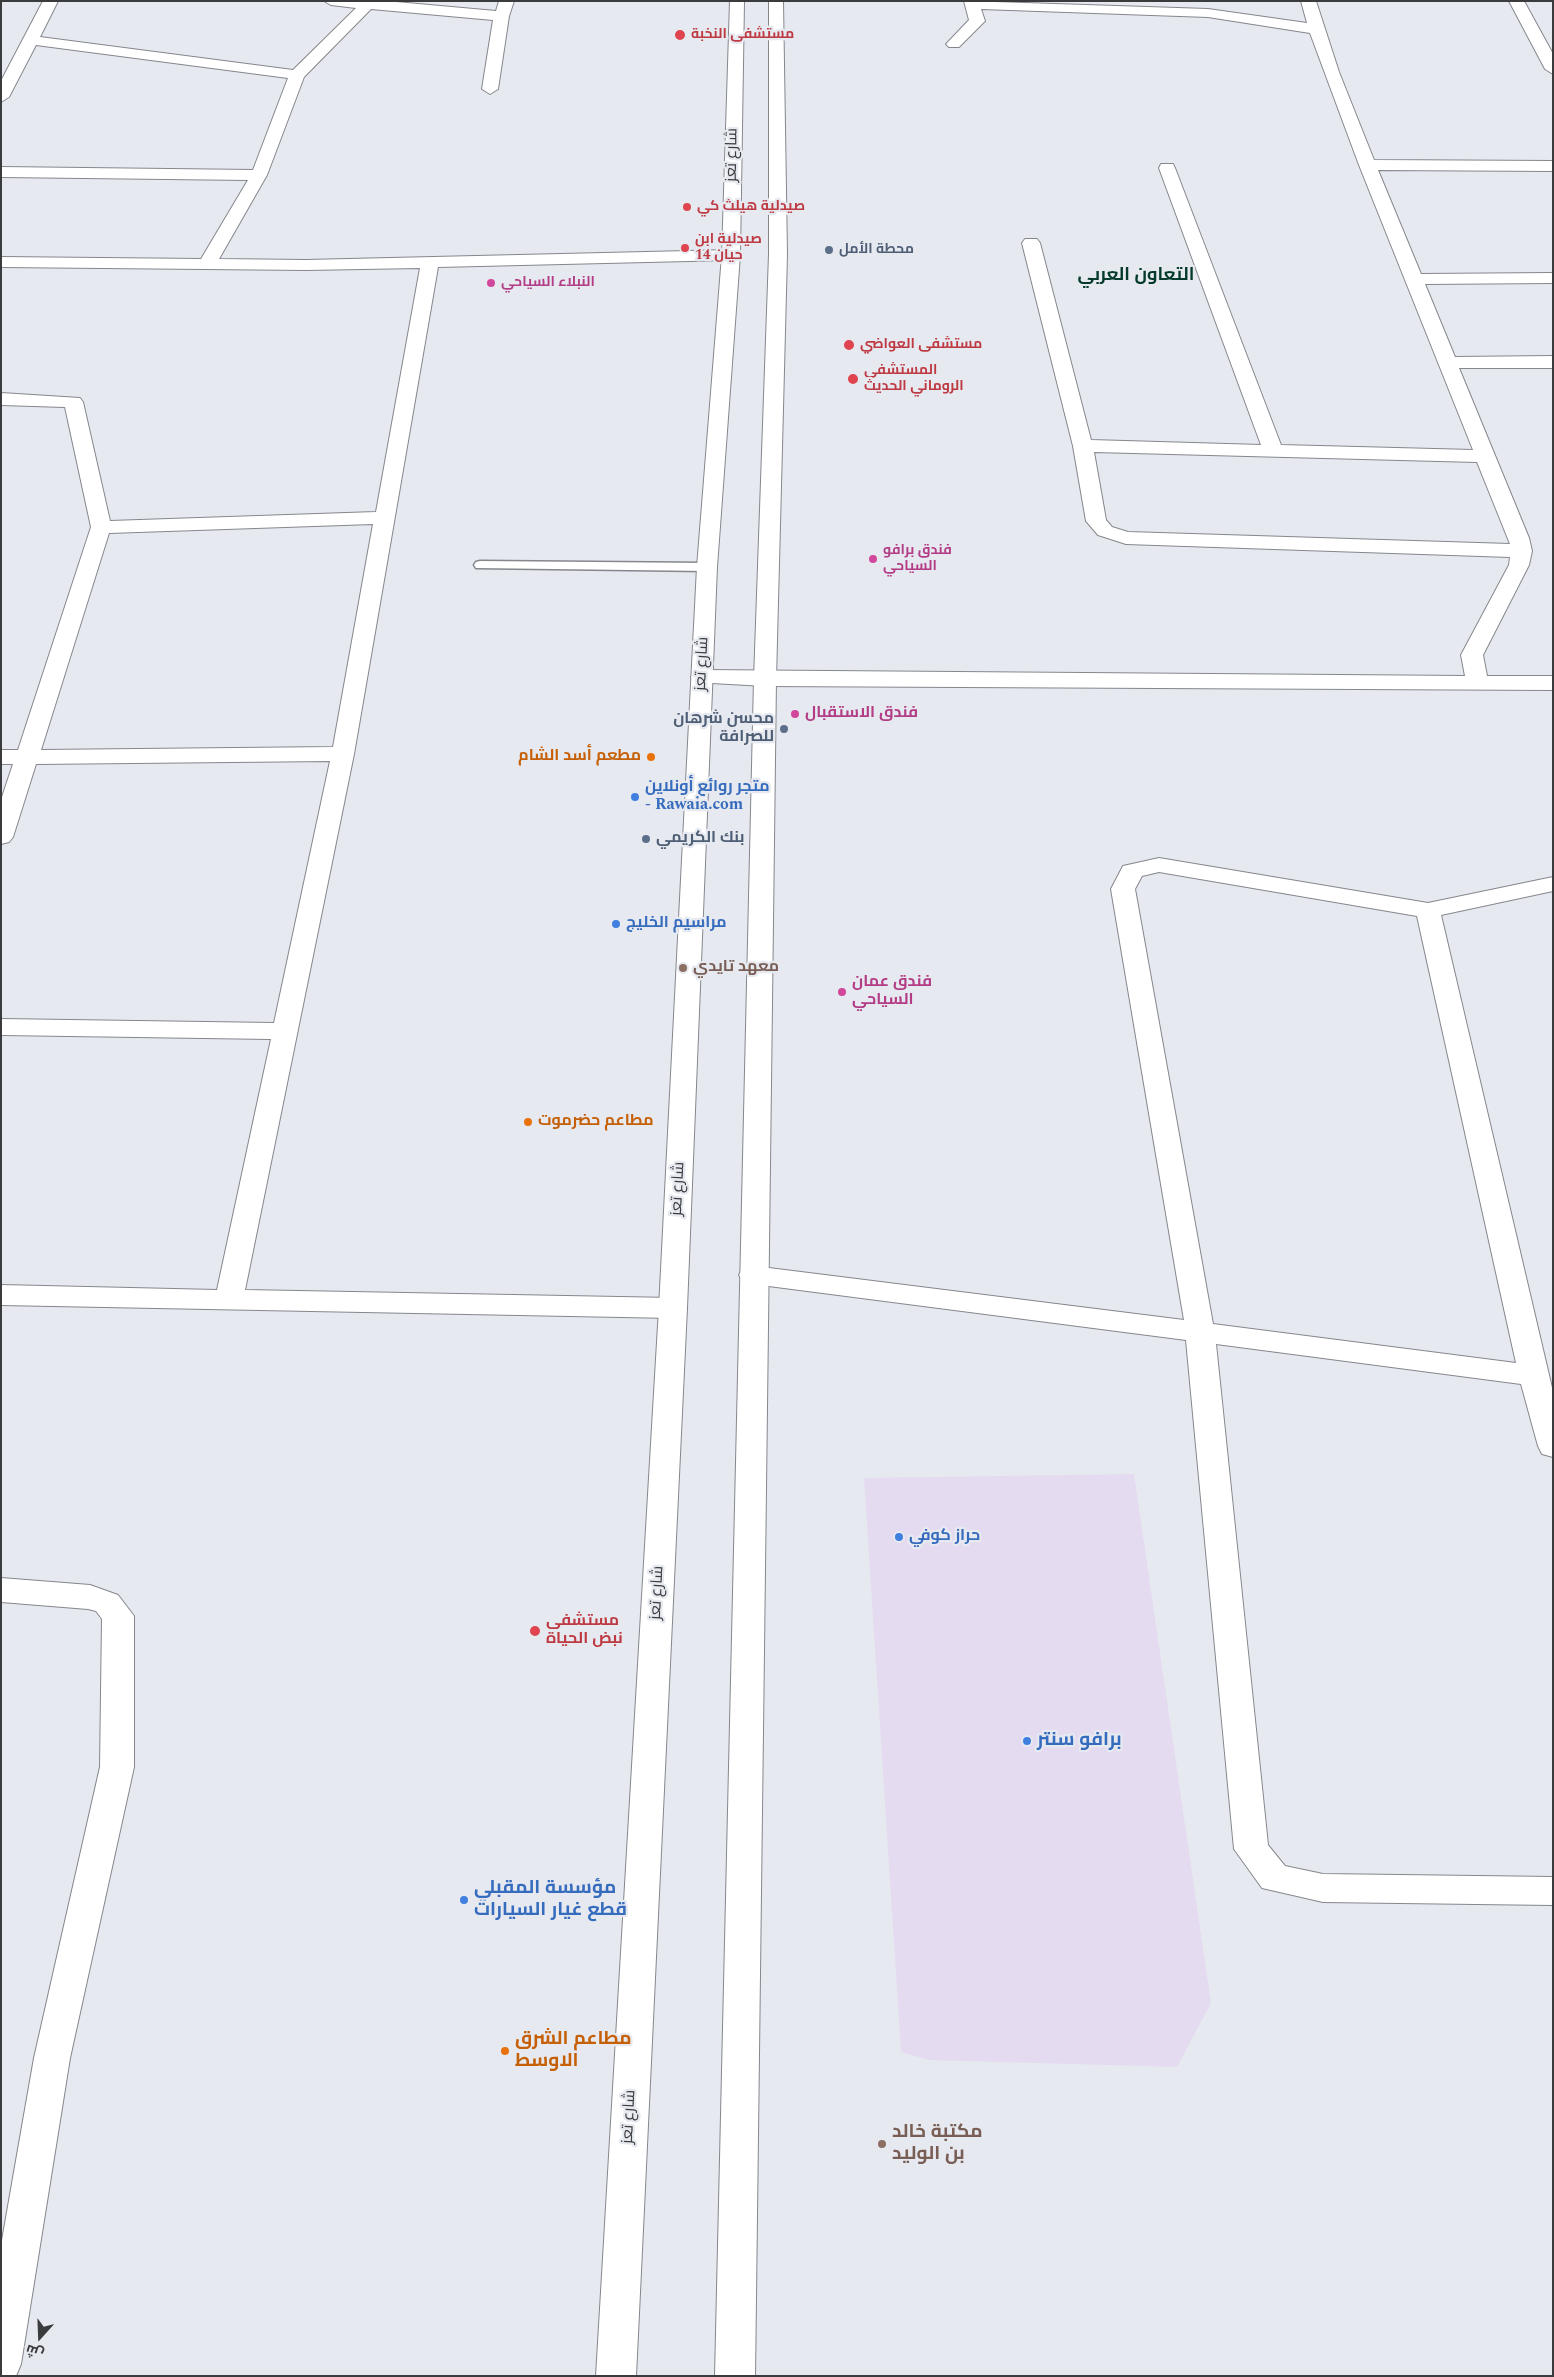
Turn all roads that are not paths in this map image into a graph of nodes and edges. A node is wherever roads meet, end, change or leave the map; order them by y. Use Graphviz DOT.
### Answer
graph roads {
  1 [pos="51,1"];
  2 [pos="331,1"];
  3 [pos="507,1"];
  4 [pos="737,1"];
  5 [pos="776,1"];
  6 [pos="1308,1"];
  7 [pos="1516,1"];
  8 [pos="971,3"];
  9 [pos="366,6"];
  10 [pos="501,16"];
  11 [pos="1317,30"];
  12 [pos="31,40"];
  13 [pos="954,44"];
  14 [pos="1553,69"];
  15 [pos="297,75"];
  16 [pos="490,89"];
  17 [pos="1,97"];
  18 [pos="1367,166"];
  19 [pos="1553,166"];
  20 [pos="1167,168"];
  21 [pos="1,172"];
  22 [pos="259,175"];
  23 [pos="1031,243"];
  24 [pos="731,255"];
  25 [pos="1,262"];
  26 [pos="430,262"];
  27 [pos="207,264"];
  28 [pos="1553,278"];
  29 [pos="1414,279"];
  30 [pos="1553,362"];
  31 [pos="1446,363"];
  32 [pos="1,399"];
  33 [pos="1083,446"];
  34 [pos="1273,450"];
  35 [pos="1484,456"];
  36 [pos="384,518"];
  37 [pos="101,527"];
  38 [pos="1522,551"];
  39 [pos="480,564"];
  40 [pos="707,566"];
  41 [pos="702,677"];
  42 [pos="765,679"];
  43 [pos="1478,682"];
  44 [pos="1553,682"];
  45 [pos="343,754"];
  46 [pos="27,756"];
  47 [pos="1,757"];
  48 [pos="1,837"];
  49 [pos="1553,884"];
  50 [pos="1428,910"];
  51 [pos="1,1027"];
  52 [pos="285,1031"];
  53 [pos="753,1275"];
  54 [pos="1,1295"];
  55 [pos="229,1300"];
  56 [pos="673,1308"];
  57 [pos="1200,1332"];
  58 [pos="1533,1375"];
  59 [pos="1553,1446"];
  60 [pos="1,1590"];
  61 [pos="1553,1891"];
  62 [pos="1,2364"];
  63 [pos="616,2376"];
  64 [pos="736,2376"];
  1 -- 12 [label="main road"];
  2 -- 9 [label="main road"];
  3 -- 10 [label="main road"];
  4 -- 24 [label="main road, شارع تعز"];
  5 -- 42 [label="main road"];
  6 -- 11 [label="main road"];
  7 -- 14 [label="main road"];
  8 -- 11 [label="main road"];
  8 -- 13 [label="main road"];
  9 -- 10 [label="main road"];
  9 -- 15 [label="main road"];
  10 -- 16 [label="main road"];
  11 -- 18 [label="main road"];
  12 -- 15 [label="main road"];
  12 -- 17 [label="main road"];
  15 -- 22 [label="main road"];
  18 -- 19 [label="main road"];
  18 -- 29 [label="main road"];
  20 -- 34 [label="main road"];
  21 -- 22 [label="main road"];
  22 -- 27 [label="main road"];
  23 -- 33 [label="main road"];
  24 -- 26 [label="main road"];
  24 -- 40 [label="main road, شارع تعز"];
  25 -- 27 [label="main road"];
  26 -- 27 [label="main road"];
  26 -- 36 [label="main road"];
  28 -- 29 [label="main road"];
  29 -- 31 [label="main road"];
  30 -- 31 [label="main road"];
  31 -- 35 [label="main road"];
  32 -- 37 [label="main road"];
  33 -- 34 [label="main road"];
  33 -- 38 [label="main road"];
  34 -- 35 [label="main road"];
  35 -- 38 [label="main road"];
  36 -- 37 [label="main road"];
  36 -- 45 [label="main road"];
  37 -- 46 [label="main road"];
  38 -- 43 [label="main road"];
  39 -- 40 [label="lane"];
  40 -- 41 [label="main road, شارع تعز"];
  41 -- 42 [label="main road"];
  41 -- 56 [label="main road, شارع تعز"];
  42 -- 43 [label="main road"];
  42 -- 53 [label="main road"];
  43 -- 44 [label="main road"];
  45 -- 46 [label="main road"];
  45 -- 52 [label="main road"];
  46 -- 47 [label="main road"];
  46 -- 48 [label="main road"];
  49 -- 50 [label="main road"];
  50 -- 57 [label="main road"];
  50 -- 58 [label="main road"];
  51 -- 52 [label="main road"];
  52 -- 55 [label="main road"];
  53 -- 57 [label="main road"];
  53 -- 64 [label="main road"];
  54 -- 55 [label="main road"];
  55 -- 56 [label="main road"];
  56 -- 63 [label="main road, شارع تعز"];
  57 -- 58 [label="main road"];
  57 -- 61 [label="main road"];
  58 -- 59 [label="main road"];
  60 -- 62 [label="main road"];
}
